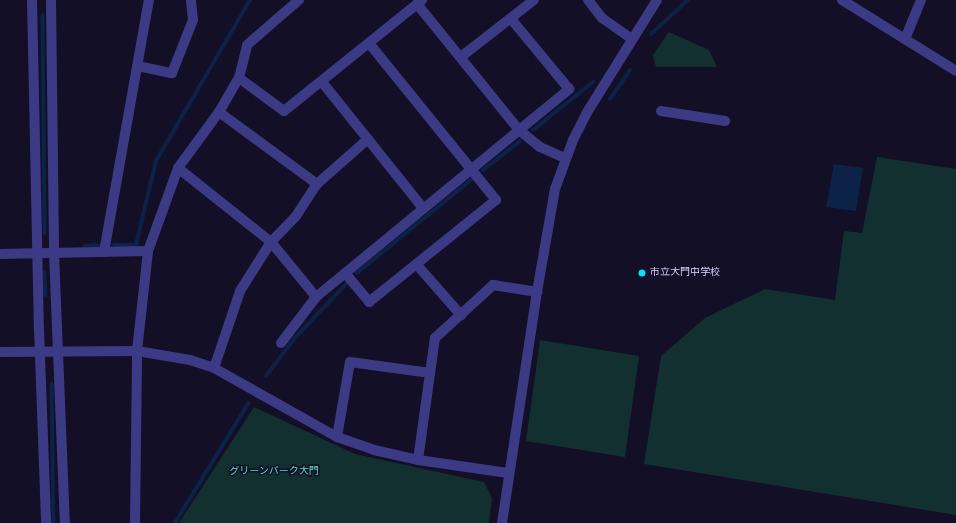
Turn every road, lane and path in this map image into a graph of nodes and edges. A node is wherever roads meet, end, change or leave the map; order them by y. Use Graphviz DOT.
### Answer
graph roads {
  1 [pos="32,0"];
  2 [pos="52,0"];
  3 [pos="149,0"];
  4 [pos="191,0"];
  5 [pos="299,0"];
  6 [pos="534,0"];
  7 [pos="588,0"];
  8 [pos="657,0"];
  9 [pos="842,0"];
  10 [pos="921,0"];
  11 [pos="420,2"];
  12 [pos="511,19"];
  13 [pos="632,39"];
  14 [pos="905,39"];
  15 [pos="369,43"];
  16 [pos="462,56"];
  17 [pos="138,66"];
  18 [pos="956,71"];
  19 [pos="239,78"];
  20 [pos="322,82"];
  21 [pos="661,111"];
  22 [pos="219,112"];
  23 [pos="725,121"];
  24 [pos="519,130"];
  25 [pos="368,139"];
  26 [pos="565,158"];
  27 [pos="178,168"];
  28 [pos="470,168"];
  29 [pos="317,184"];
  30 [pos="422,207"];
  31 [pos="271,242"];
  32 [pos="148,251"];
  33 [pos="104,252"];
  34 [pos="54,253"];
  35 [pos="0,254"];
  36 [pos="38,254"];
  37 [pos="417,265"];
  38 [pos="345,273"];
  39 [pos="537,292"];
  40 [pos="316,297"];
  41 [pos="460,314"];
  42 [pos="281,343"];
  43 [pos="137,351"];
  44 [pos="0,352"];
  45 [pos="40,352"];
  46 [pos="58,352"];
  47 [pos="214,368"];
  48 [pos="430,373"];
  49 [pos="337,437"];
  50 [pos="418,460"];
  51 [pos="508,473"];
  52 [pos="46,523"];
  53 [pos="65,523"];
  54 [pos="135,523"];
  55 [pos="502,523"];
  1 -- 36 [label="street"];
  2 -- 34 [label="street"];
  3 -- 17 [label="street"];
  4 -- 17 [label="street"];
  5 -- 19 [label="street"];
  6 -- 12 [label="street"];
  7 -- 13 [label="street"];
  8 -- 13 [label="street"];
  9 -- 14 [label="street"];
  10 -- 14 [label="street"];
  11 -- 15 [label="street"];
  11 -- 16 [label="street"];
  12 -- 16 [label="street"];
  12 -- 24 [label="street"];
  13 -- 26 [label="street"];
  14 -- 18 [label="street"];
  15 -- 20 [label="street"];
  15 -- 28 [label="street"];
  16 -- 24 [label="street"];
  17 -- 33 [label="street"];
  19 -- 20 [label="street"];
  19 -- 22 [label="street"];
  20 -- 25 [label="street"];
  21 -- 23 [label="street"];
  22 -- 27 [label="street"];
  22 -- 29 [label="street"];
  24 -- 26 [label="street"];
  24 -- 28 [label="street"];
  25 -- 29 [label="street"];
  25 -- 30 [label="street"];
  26 -- 39 [label="street"];
  27 -- 31 [label="street"];
  27 -- 32 [label="street"];
  28 -- 30 [label="street"];
  28 -- 37 [label="street"];
  29 -- 31 [label="street"];
  30 -- 38 [label="street"];
  31 -- 40 [label="street"];
  31 -- 47 [label="street"];
  32 -- 33 [label="street"];
  32 -- 43 [label="street"];
  33 -- 34 [label="street"];
  34 -- 36 [label="street"];
  34 -- 46 [label="street"];
  35 -- 36 [label="street"];
  36 -- 45 [label="street"];
  37 -- 38 [label="street"];
  37 -- 41 [label="street"];
  38 -- 40 [label="street"];
  39 -- 41 [label="street"];
  39 -- 51 [label="street"];
  40 -- 42 [label="street"];
  41 -- 48 [label="street"];
  43 -- 46 [label="street"];
  43 -- 47 [label="street"];
  43 -- 54 [label="street"];
  44 -- 45 [label="street"];
  45 -- 46 [label="street"];
  45 -- 52 [label="street"];
  46 -- 53 [label="street"];
  47 -- 49 [label="street"];
  48 -- 49 [label="street"];
  48 -- 50 [label="street"];
  49 -- 50 [label="street"];
  50 -- 51 [label="street"];
  51 -- 55 [label="street"];
}
